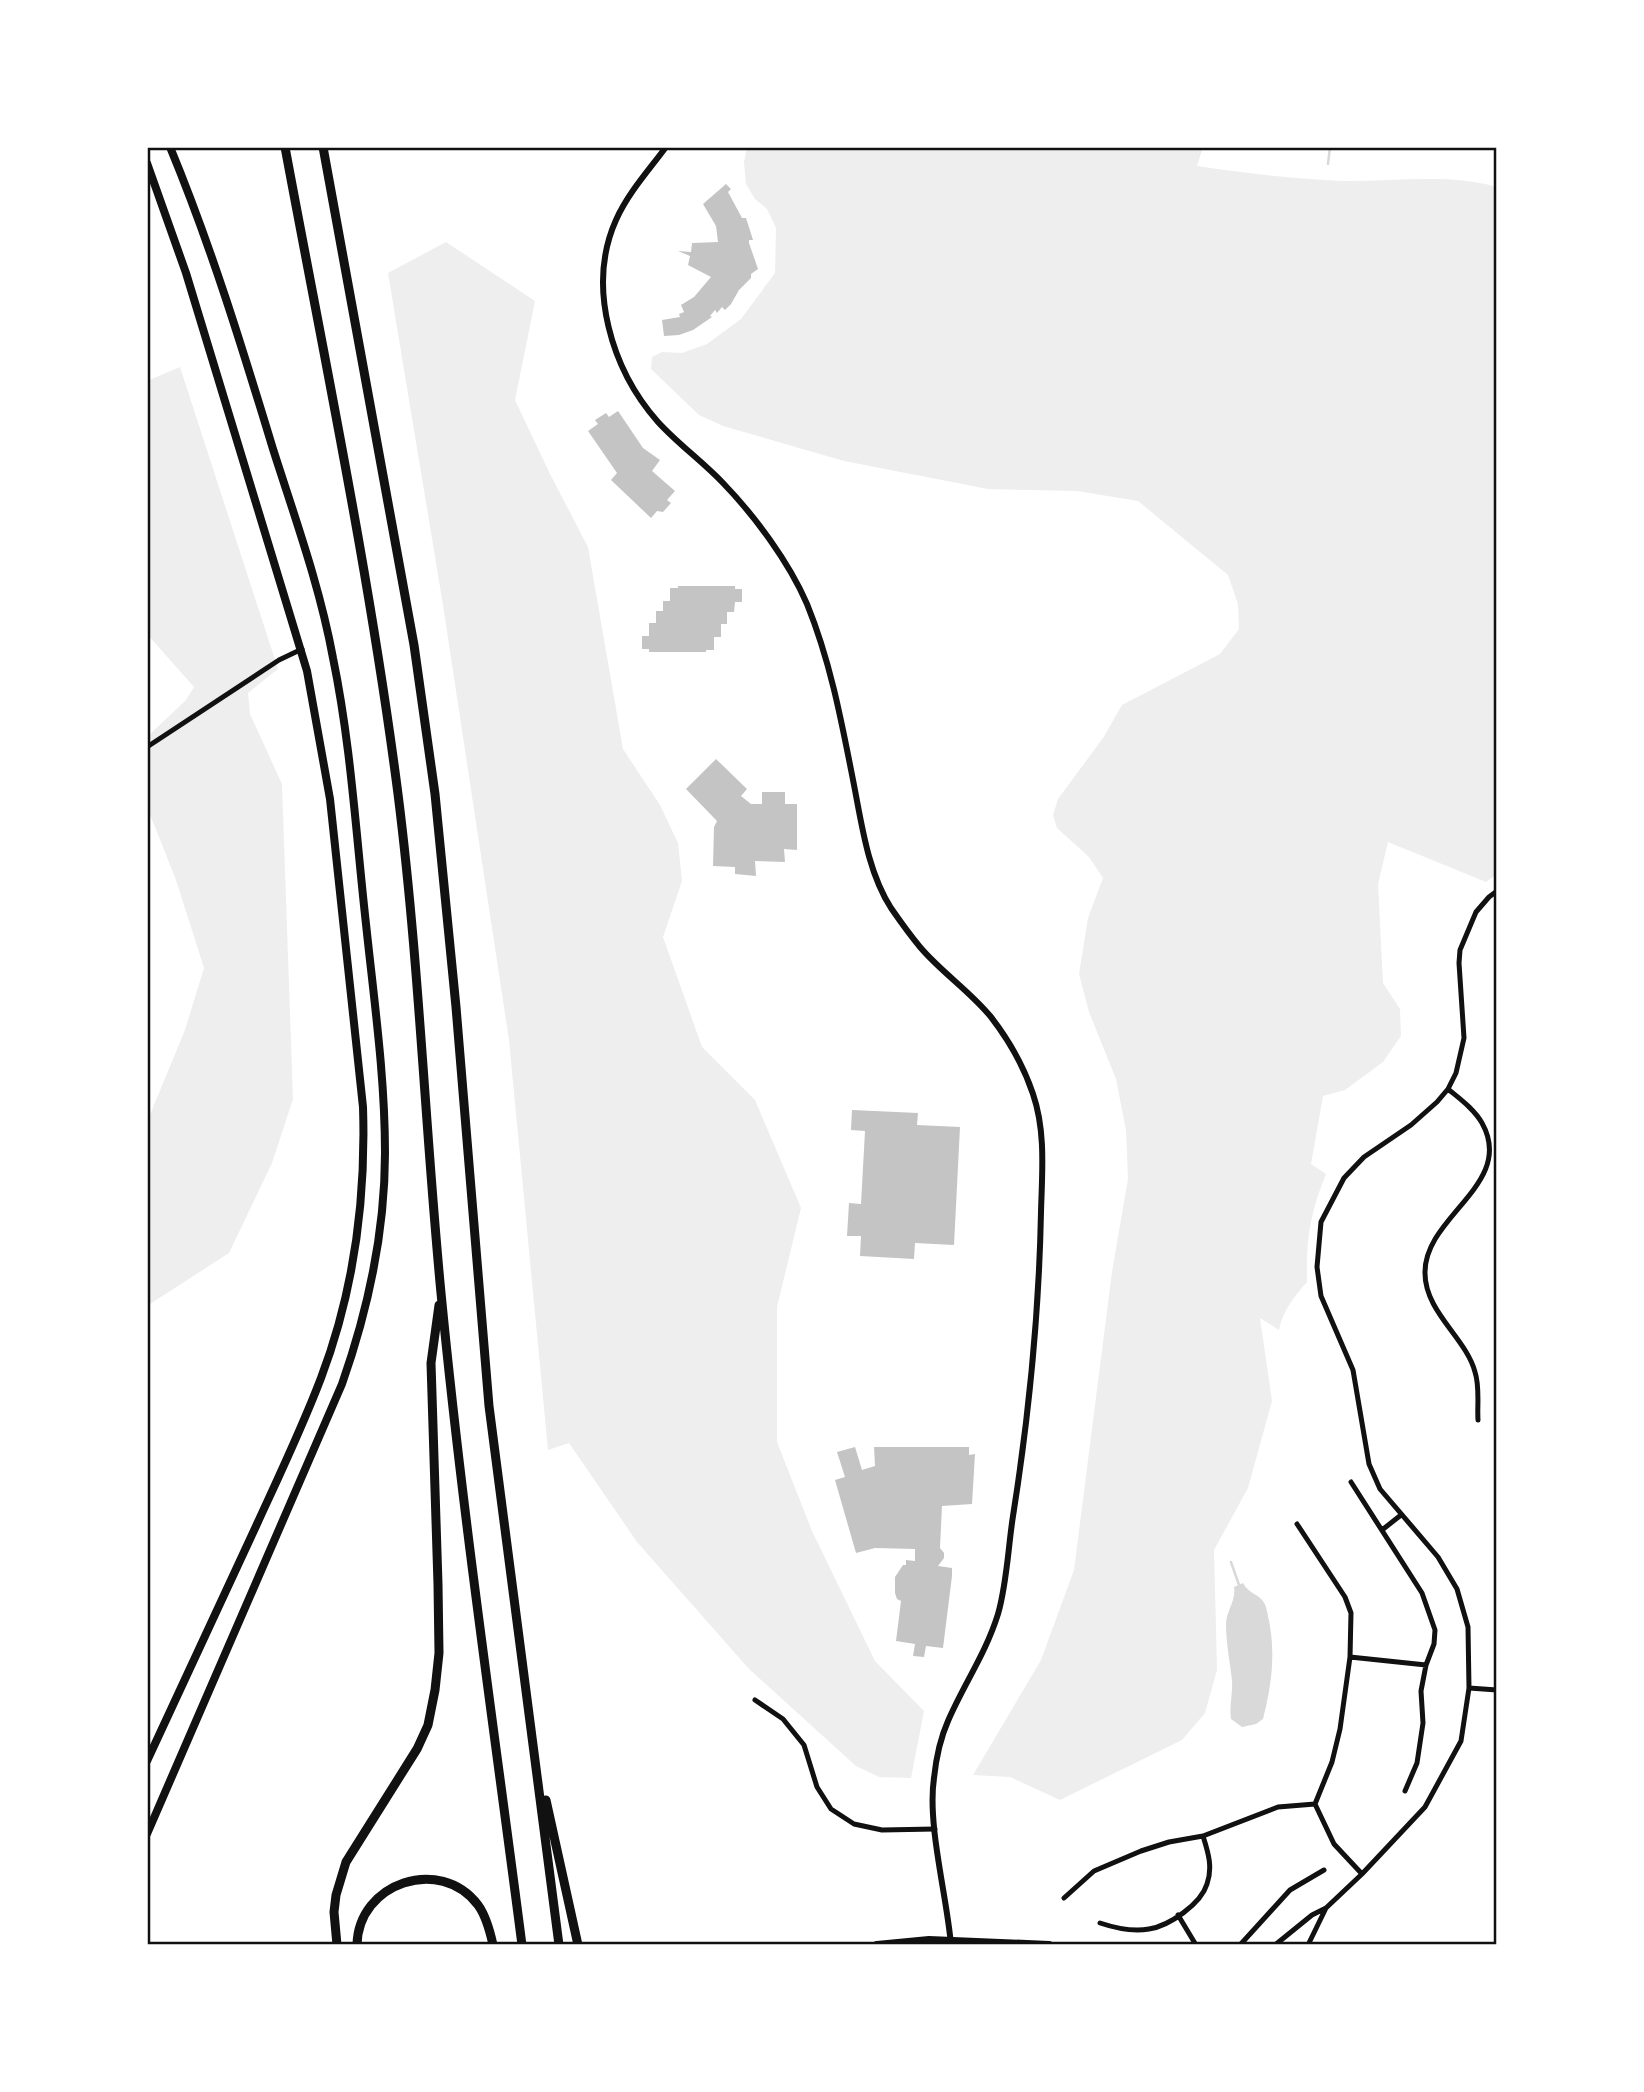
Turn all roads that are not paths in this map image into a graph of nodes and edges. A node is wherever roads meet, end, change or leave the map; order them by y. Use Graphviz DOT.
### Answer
graph roads {
  1 [pos="170,147"];
  2 [pos="285,147"];
  3 [pos="323,147"];
  4 [pos="666,147"];
  5 [pos="147,163"];
  6 [pos="302,649"];
  7 [pos="147,747"];
  8 [pos="1497,891"];
  9 [pos="1448,1089"];
  10 [pos="441,1292"];
  11 [pos="1478,1420"];
  12 [pos="1351,1482"];
  13 [pos="1401,1515"];
  14 [pos="1297,1524"];
  15 [pos="1382,1531"];
  16 [pos="1350,1657"];
  17 [pos="1426,1665"];
  18 [pos="1469,1688"];
  19 [pos="1497,1690"];
  20 [pos="755,1700"];
  21 [pos="535,1752"];
  22 [pos="147,1761"];
  23 [pos="1405,1791"];
  24 [pos="1315,1804"];
  25 [pos="935,1829"];
  26 [pos="147,1834"];
  27 [pos="1203,1836"];
  28 [pos="1324,1870"];
  29 [pos="1362,1874"];
  30 [pos="1064,1898"];
  31 [pos="1326,1908"];
  32 [pos="1178,1915"];
  33 [pos="1100,1923"];
  34 [pos="951,1943"];
  35 [pos="337,1945"];
  36 [pos="357,1945"];
  37 [pos="493,1945"];
  38 [pos="522,1945"];
  39 [pos="559,1945"];
  40 [pos="578,1945"];
  41 [pos="877,1945"];
  42 [pos="1049,1945"];
  43 [pos="1196,1945"];
  44 [pos="1240,1945"];
  45 [pos="1275,1945"];
  46 [pos="1308,1945"];
  1 -- 26 [label="main road"];
  2 -- 10 [label="highway"];
  3 -- 21 [label="highway"];
  4 -- 25 [label="street"];
  5 -- 6 [label="main road"];
  6 -- 7 [label="street"];
  6 -- 22 [label="main road"];
  8 -- 9 [label="street"];
  9 -- 11 [label="street"];
  9 -- 13 [label="street"];
  10 -- 35 [label="highway"];
  10 -- 38 [label="highway"];
  12 -- 15 [label="street"];
  13 -- 15 [label="street"];
  13 -- 18 [label="street"];
  14 -- 16 [label="street"];
  15 -- 17 [label="street"];
  16 -- 17 [label="street"];
  16 -- 24 [label="street"];
  17 -- 23 [label="street"];
  18 -- 19 [label="street"];
  18 -- 29 [label="street"];
  20 -- 25 [label="street"];
  21 -- 39 [label="highway"];
  21 -- 40 [label="highway"];
  24 -- 27 [label="street"];
  24 -- 29 [label="street"];
  25 -- 34 [label="street"];
  27 -- 30 [label="street"];
  27 -- 32 [label="street"];
  28 -- 44 [label="street"];
  29 -- 31 [label="street"];
  31 -- 45 [label="street"];
  31 -- 46 [label="street"];
  32 -- 33 [label="street"];
  32 -- 43 [label="street"];
  34 -- 41 [label="main road"];
  34 -- 42 [label="main road"];
  36 -- 37 [label="highway"];
}
